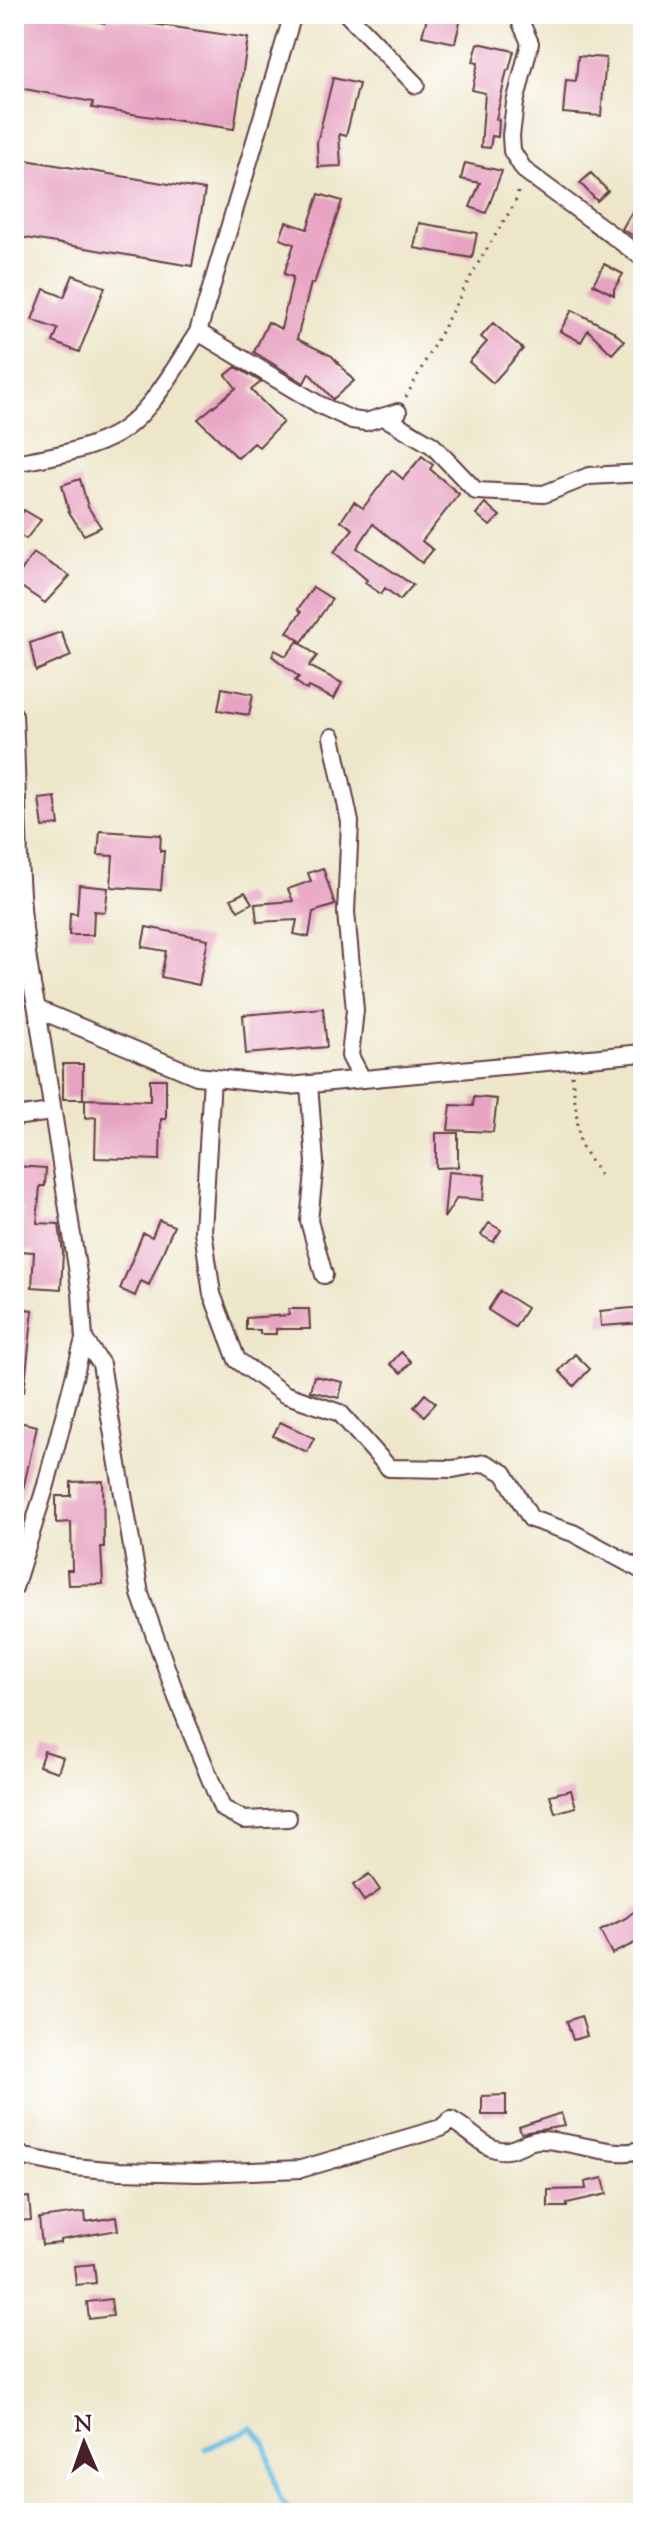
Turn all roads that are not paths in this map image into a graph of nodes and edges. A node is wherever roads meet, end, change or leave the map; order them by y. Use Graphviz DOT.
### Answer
graph roads {
  1 [pos="293,14"];
  2 [pos="347,14"];
  3 [pos="517,14"];
  4 [pos="416,85"];
  5 [pos="643,258"];
  6 [pos="198,332"];
  7 [pos="14,463"];
  8 [pos="643,473"];
  9 [pos="14,715"];
  10 [pos="332,737"];
  11 [pos="37,1009"];
  12 [pos="643,1053"];
  13 [pos="212,1078"];
  14 [pos="362,1079"];
  15 [pos="309,1084"];
  16 [pos="52,1112"];
  17 [pos="14,1117"];
  18 [pos="324,1275"];
  19 [pos="84,1339"];
  20 [pos="643,1571"];
  21 [pos="14,1588"];
  22 [pos="288,1818"];
  23 [pos="643,2149"];
  24 [pos="14,2151"];
  1 -- 6 [label="street"];
  2 -- 4 [label="street"];
  3 -- 5 [label="street"];
  6 -- 7 [label="street"];
  6 -- 8 [label="street"];
  9 -- 11 [label="street"];
  10 -- 14 [label="street"];
  11 -- 13 [label="street"];
  11 -- 16 [label="street"];
  12 -- 14 [label="street"];
  13 -- 15 [label="street"];
  13 -- 20 [label="street"];
  14 -- 15 [label="street"];
  15 -- 18 [label="street"];
  16 -- 17 [label="street"];
  16 -- 19 [label="street"];
  19 -- 21 [label="street"];
  19 -- 22 [label="street"];
  23 -- 24 [label="street"];
}
